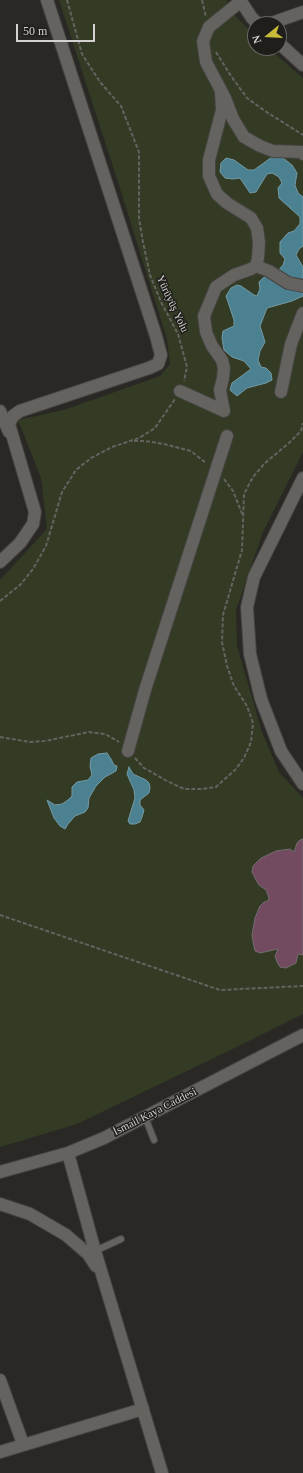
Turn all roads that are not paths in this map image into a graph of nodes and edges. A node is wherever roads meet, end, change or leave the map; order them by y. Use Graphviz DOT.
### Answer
graph roads {
  1 [pos="47,0"];
  2 [pos="241,0"];
  3 [pos="303,12"];
  4 [pos="251,16"];
  5 [pos="287,18"];
  6 [pos="287,50"];
  7 [pos="303,65"];
  8 [pos="222,93"];
  9 [pos="303,154"];
  10 [pos="256,266"];
  11 [pos="303,286"];
  12 [pos="303,313"];
  13 [pos="180,391"];
  14 [pos="281,392"];
  15 [pos="0,411"];
  16 [pos="226,436"];
  17 [pos="14,443"];
  18 [pos="303,478"];
  19 [pos="0,562"];
  20 [pos="128,751"];
  21 [pos="301,776"];
  22 [pos="303,1035"];
  23 [pos="145,1117"];
  24 [pos="154,1140"];
  25 [pos="68,1153"];
  26 [pos="0,1172"];
  27 [pos="0,1204"];
  28 [pos="121,1238"];
  29 [pos="95,1251"];
  30 [pos="103,1276"];
  31 [pos="0,1380"];
  32 [pos="143,1409"];
  33 [pos="23,1444"];
  34 [pos="0,1452"];
  35 [pos="162,1473"];
  1 -- 17 [label="street"];
  2 -- 4 [label="street"];
  2 -- 8 [label="street"];
  3 -- 5 [label="street"];
  6 -- 7 [label="street"];
  8 -- 9 [label="street"];
  8 -- 10 [label="street"];
  10 -- 11 [label="street"];
  10 -- 13 [label="street"];
  12 -- 14 [label="street"];
  15 -- 17 [label="street"];
  16 -- 20 [label="street"];
  17 -- 19 [label="street"];
  18 -- 21 [label="street"];
  22 -- 23 [label="street, İsmail Kaya Caddesi"];
  23 -- 24 [label="lane"];
  23 -- 25 [label="street, İsmail Kaya Caddesi"];
  25 -- 26 [label="street, İsmail Kaya Caddesi"];
  25 -- 29 [label="street"];
  27 -- 30 [label="street"];
  28 -- 29 [label="lane"];
  29 -- 30 [label="street"];
  30 -- 32 [label="street"];
  31 -- 33 [label="street"];
  32 -- 33 [label="street"];
  32 -- 35 [label="street"];
  33 -- 34 [label="street"];
}
